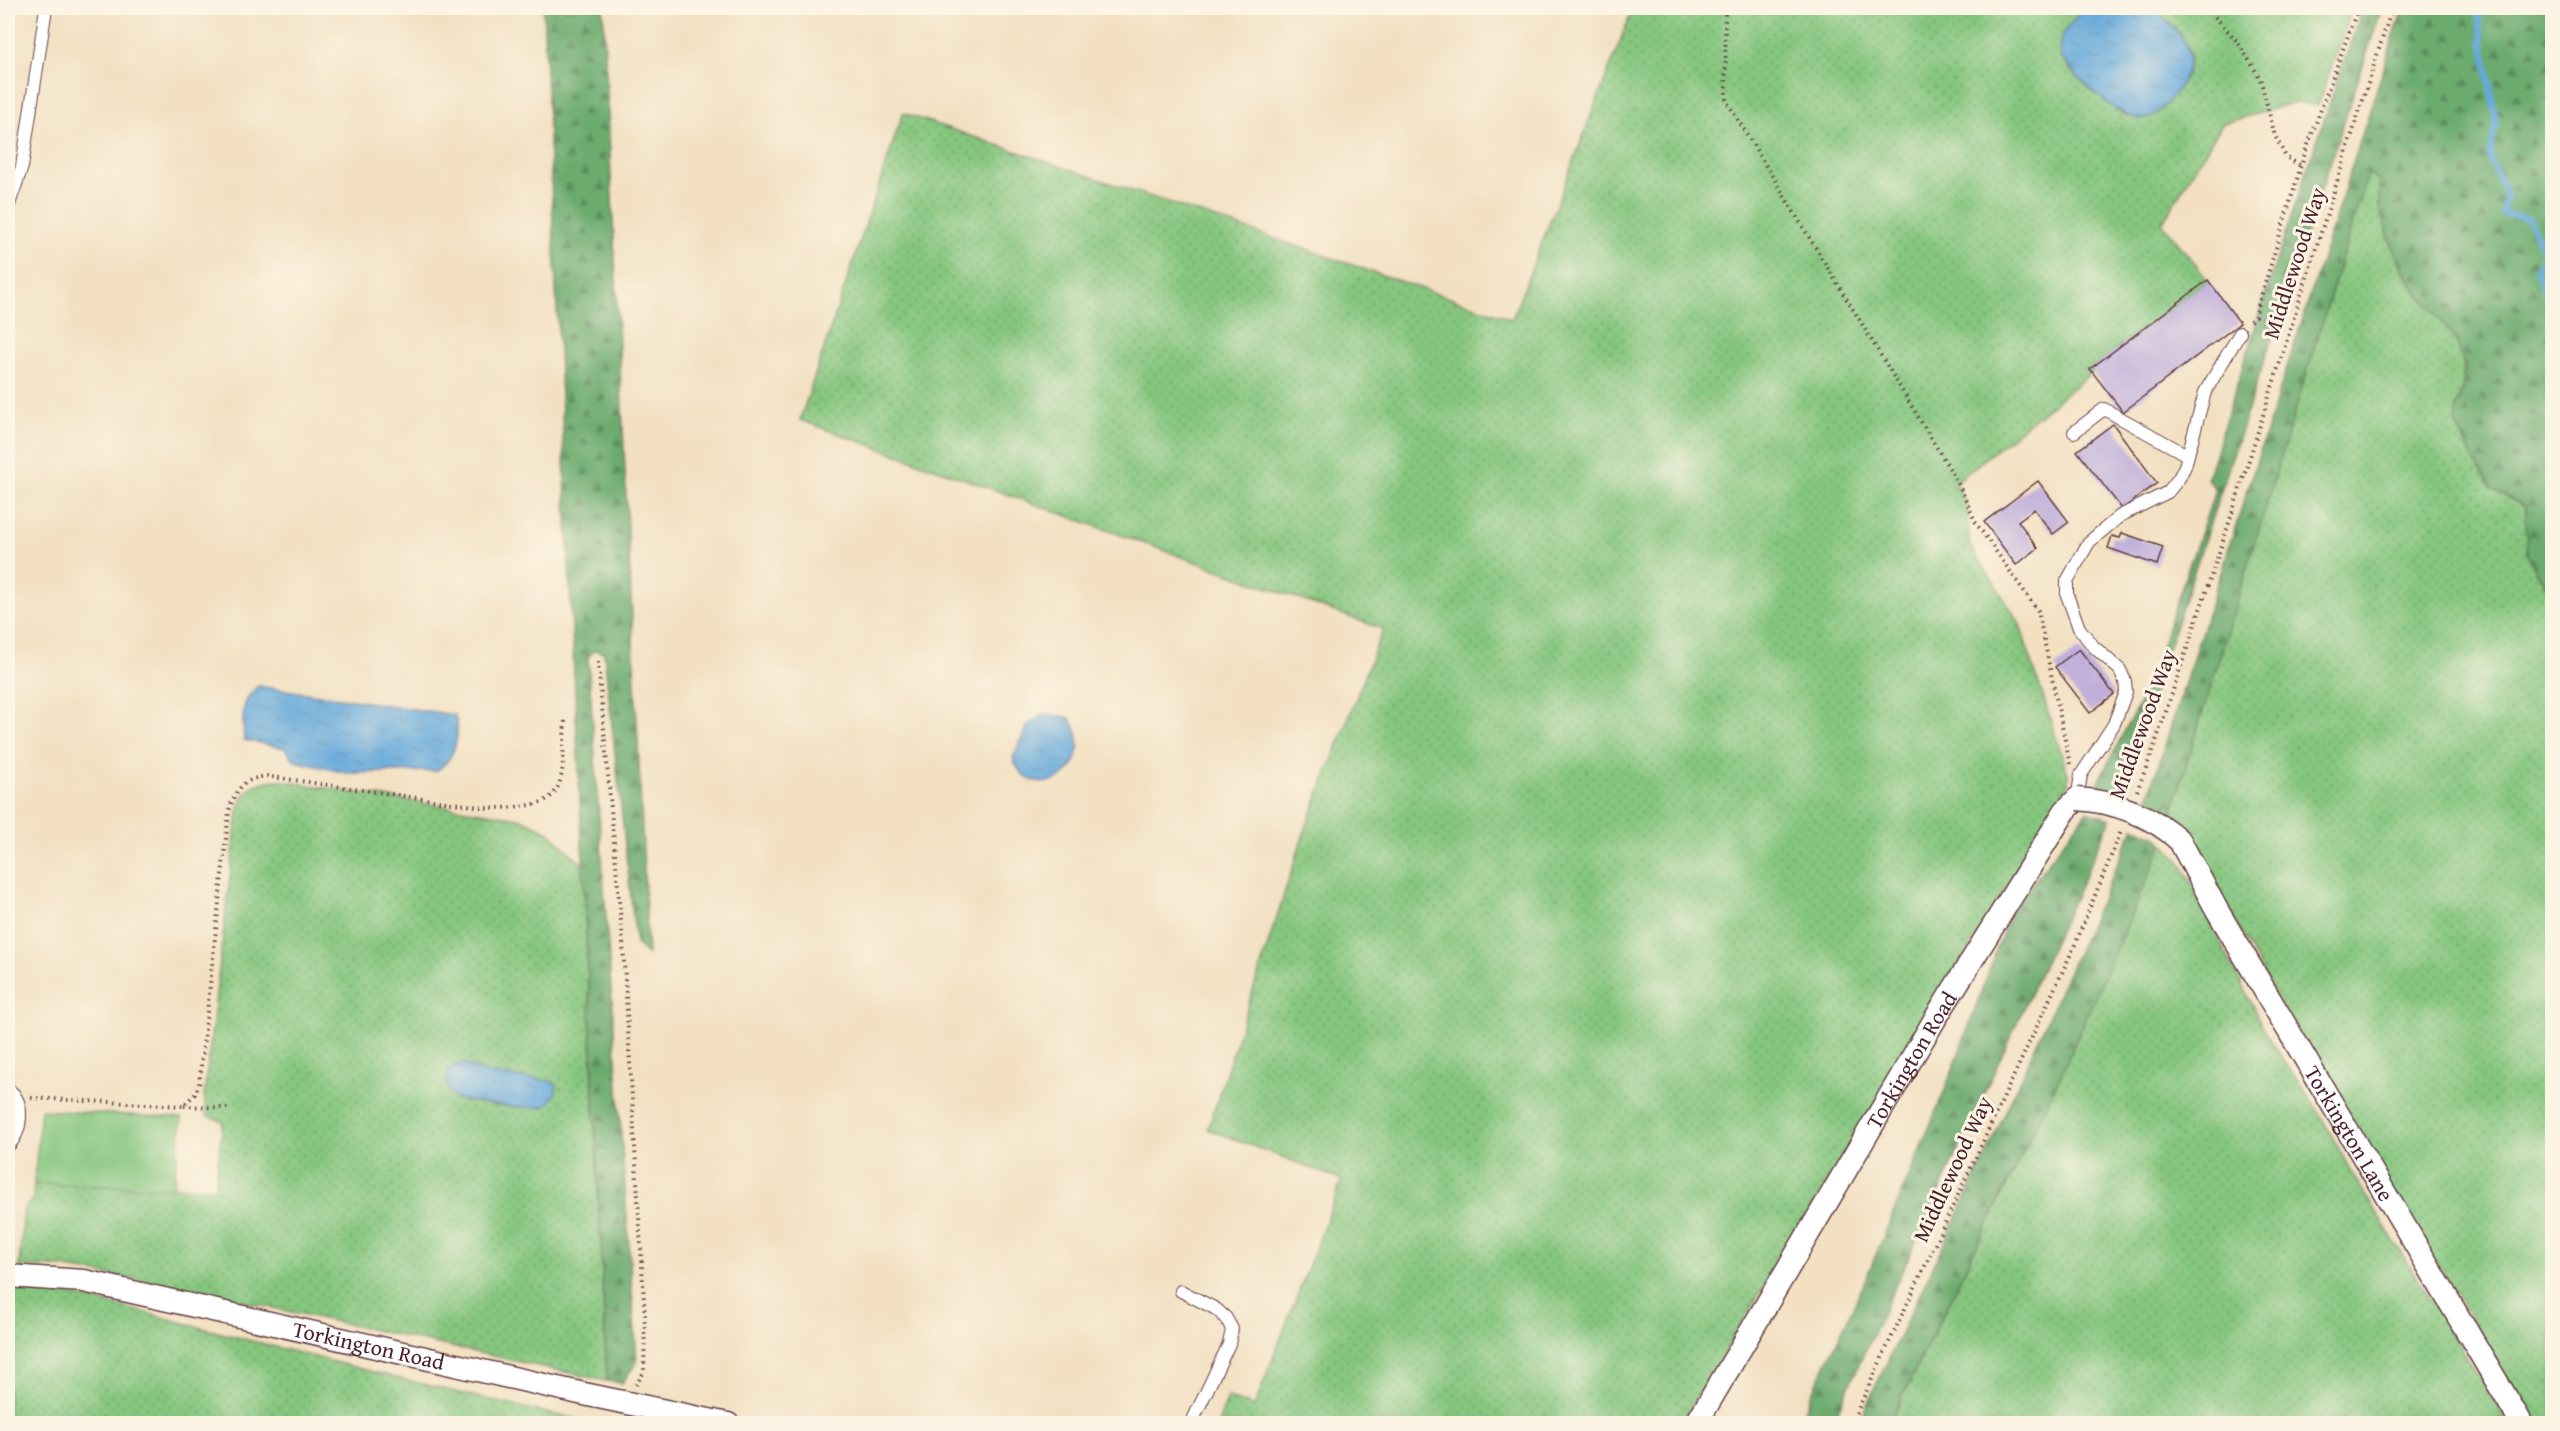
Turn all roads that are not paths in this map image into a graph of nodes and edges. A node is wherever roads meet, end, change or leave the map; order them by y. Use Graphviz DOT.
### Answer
graph roads {
  1 [pos="46,8"];
  2 [pos="8,207"];
  3 [pos="2240,333"];
  4 [pos="2074,432"];
  5 [pos="2187,455"];
  6 [pos="2077,800"];
  7 [pos="8,1089"];
  8 [pos="8,1146"];
  9 [pos="8,1276"];
  10 [pos="1181,1292"];
  11 [pos="728,1424"];
  12 [pos="1191,1424"];
  13 [pos="1696,1424"];
  14 [pos="2522,1424"];
  1 -- 2 [label="lane"];
  3 -- 5 [label="lane"];
  4 -- 5 [label="lane"];
  5 -- 6 [label="lane"];
  6 -- 13 [label="street, Torkington Road"];
  6 -- 14 [label="street, Torkington Lane, bridge"];
  7 -- 8 [label="lane"];
  9 -- 11 [label="street, Torkington Road"];
  10 -- 12 [label="lane"];
}
